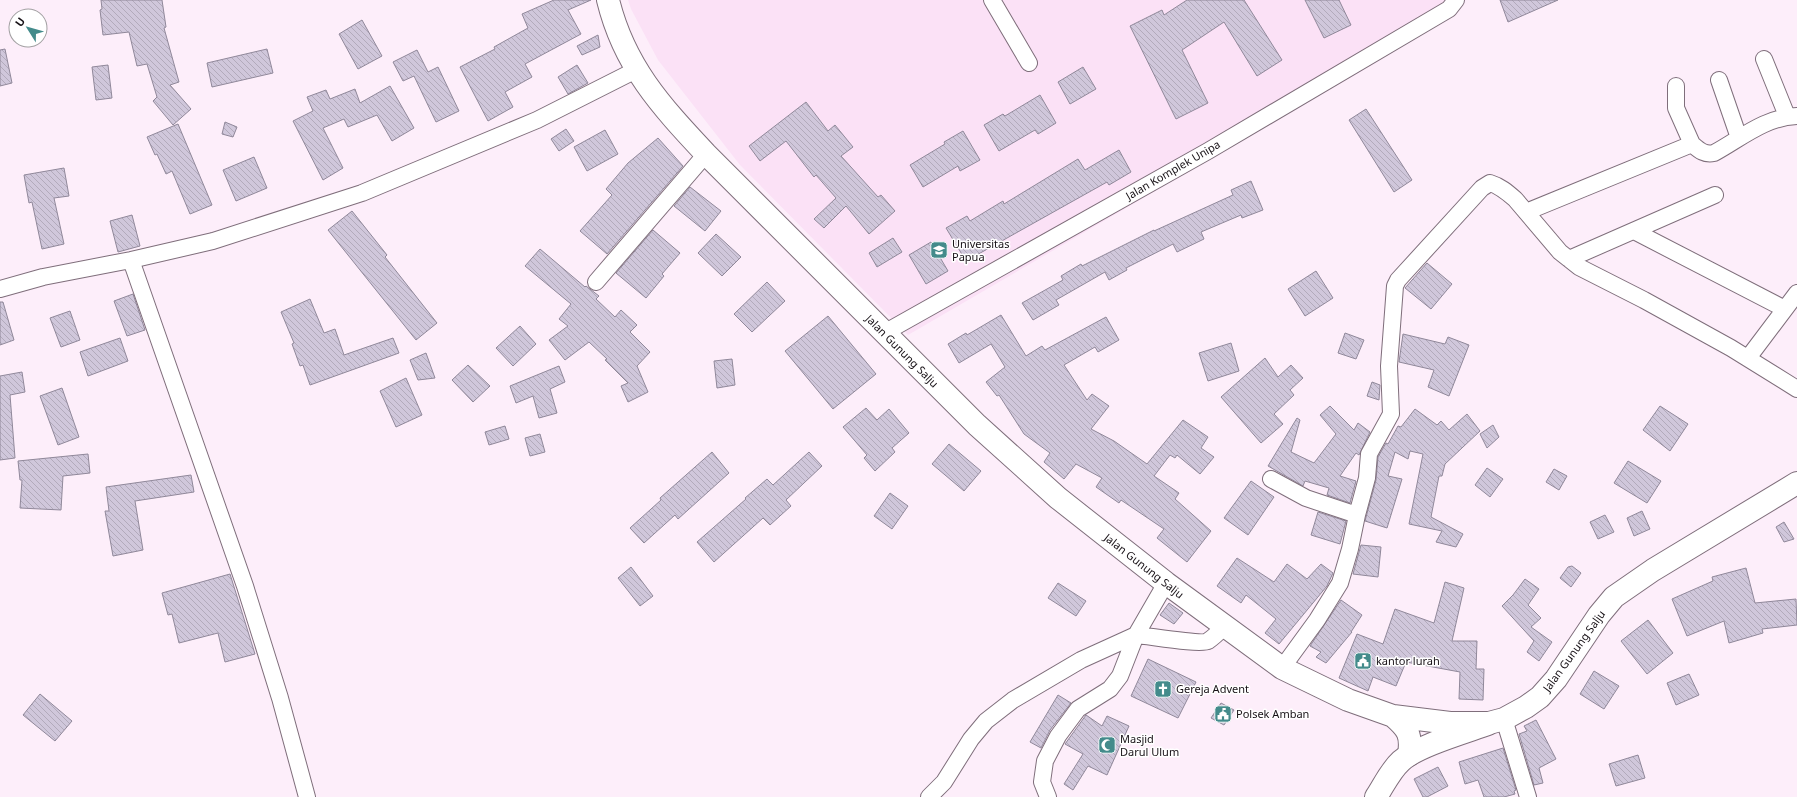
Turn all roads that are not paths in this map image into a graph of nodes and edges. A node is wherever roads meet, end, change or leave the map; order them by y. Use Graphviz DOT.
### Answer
graph roads {
  1 [pos="608,0"];
  2 [pos="992,0"];
  3 [pos="1456,0"];
  4 [pos="1764,59"];
  5 [pos="1029,63"];
  6 [pos="636,70"];
  7 [pos="1719,80"];
  8 [pos="1676,86"];
  9 [pos="1792,116"];
  10 [pos="1739,138"];
  11 [pos="1692,144"];
  12 [pos="706,154"];
  13 [pos="1715,195"];
  14 [pos="1526,212"];
  15 [pos="1634,230"];
  16 [pos="1569,259"];
  17 [pos="131,260"];
  18 [pos="596,282"];
  19 [pos="0,289"];
  20 [pos="1797,293"];
  21 [pos="1785,309"];
  22 [pos="884,333"];
  23 [pos="1748,358"];
  24 [pos="1795,383"];
  25 [pos="1271,479"];
  26 [pos="1797,484"];
  27 [pos="1357,515"];
  28 [pos="1166,583"];
  29 [pos="1225,626"];
  30 [pos="1136,635"];
  31 [pos="1282,668"];
  32 [pos="1393,716"];
  33 [pos="1496,721"];
  34 [pos="1409,755"];
  35 [pos="308,797"];
  36 [pos="929,797"];
  37 [pos="1048,797"];
  38 [pos="1376,797"];
  39 [pos="1528,797"];
  1 -- 6 [label="main road, Jalan Gunung Salju"];
  2 -- 5 [label="street"];
  3 -- 22 [label="street, Jalan Komplek Unipa"];
  4 -- 9 [label="street"];
  6 -- 12 [label="main road, Jalan Gunung Salju"];
  6 -- 17 [label="street"];
  7 -- 10 [label="street"];
  8 -- 11 [label="street"];
  9 -- 10 [label="street"];
  10 -- 11 [label="street"];
  11 -- 14 [label="street"];
  12 -- 18 [label="street"];
  12 -- 22 [label="main road, Jalan Gunung Salju"];
  13 -- 15 [label="street"];
  14 -- 16 [label="street"];
  14 -- 27 [label="street"];
  15 -- 16 [label="street"];
  15 -- 21 [label="street"];
  16 -- 23 [label="street"];
  17 -- 19 [label="street"];
  17 -- 35 [label="street"];
  20 -- 21 [label="street"];
  21 -- 23 [label="street"];
  22 -- 28 [label="main road, Jalan Gunung Salju"];
  23 -- 24 [label="street"];
  25 -- 27 [label="street"];
  26 -- 33 [label="main road, Jalan Gunung Salju"];
  27 -- 31 [label="street"];
  28 -- 29 [label="main road, Jalan Gunung Salju"];
  28 -- 30 [label="street"];
  29 -- 30 [label="street"];
  29 -- 31 [label="main road, Jalan Gunung Salju"];
  30 -- 36 [label="street"];
  30 -- 37 [label="street"];
  31 -- 32 [label="main road, Jalan Gunung Salju"];
  32 -- 33 [label="main road, Jalan Gunung Salju"];
  32 -- 34 [label="main road"];
  33 -- 34 [label="main road"];
  33 -- 39 [label="street"];
  34 -- 38 [label="main road"];
}
